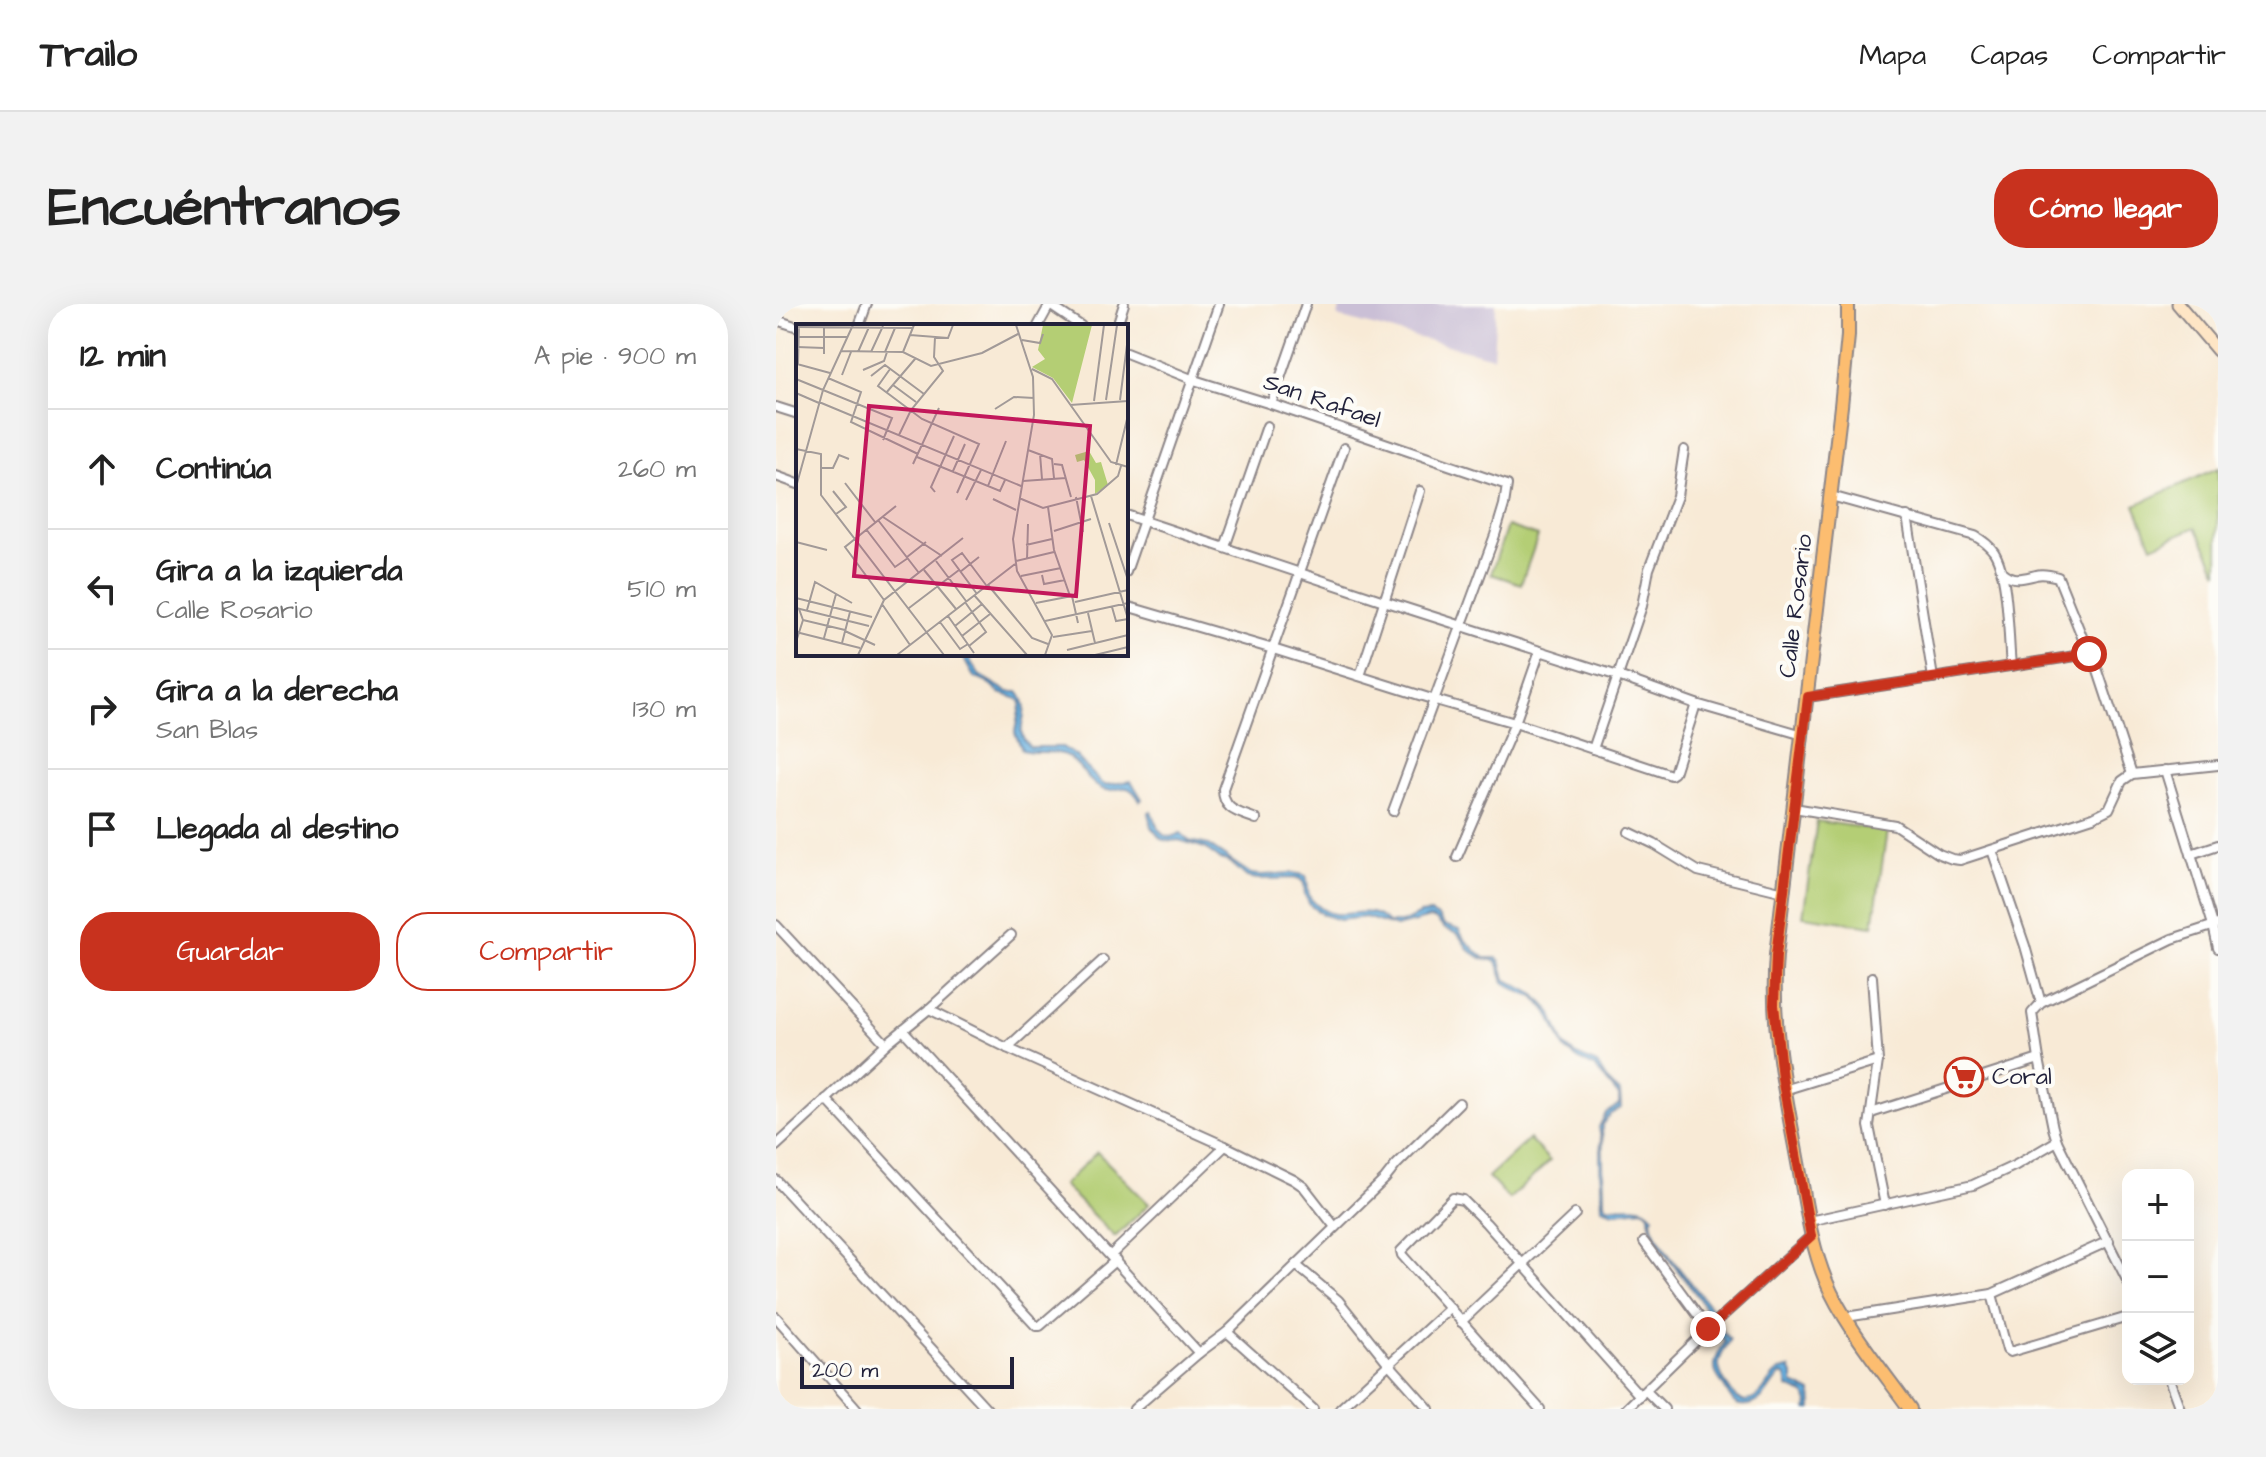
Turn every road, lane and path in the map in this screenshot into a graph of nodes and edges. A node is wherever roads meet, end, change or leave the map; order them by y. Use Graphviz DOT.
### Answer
graph roads {
  1 [pos="867,304"];
  2 [pos="1049,304"];
  3 [pos="1124,304"];
  4 [pos="1219,304"];
  5 [pos="1306,304"];
  6 [pos="1848,304"];
  7 [pos="2178,304"];
  8 [pos="776,320"];
  9 [pos="860,324"];
  10 [pos="1039,324"];
  11 [pos="1078,324"];
  12 [pos="1118,324"];
  13 [pos="796,326"];
  14 [pos="2218,351"];
  15 [pos="1128,354"];
  16 [pos="1194,380"];
  17 [pos="1271,404"];
  18 [pos="776,407"];
  19 [pos="796,413"];
  20 [pos="1267,426"];
  21 [pos="1344,448"];
  22 [pos="1684,450"];
  23 [pos="776,476"];
  24 [pos="796,483"];
  25 [pos="1420,491"];
  26 [pos="1831,496"];
  27 [pos="1128,516"];
  28 [pos="1907,516"];
  29 [pos="1145,521"];
  30 [pos="1225,547"];
  31 [pos="1128,567"];
  32 [pos="1301,572"];
  33 [pos="2002,572"];
  34 [pos="1384,601"];
  35 [pos="1128,607"];
  36 [pos="1462,625"];
  37 [pos="1273,649"];
  38 [pos="1540,651"];
  39 [pos="2089,654"];
  40 [pos="2011,666"];
  41 [pos="1360,676"];
  42 [pos="1618,676"];
  43 [pos="1933,678"];
  44 [pos="1808,697"];
  45 [pos="1435,700"];
  46 [pos="1696,704"];
  47 [pos="1515,723"];
  48 [pos="1803,735"];
  49 [pos="1593,749"];
  50 [pos="2218,765"];
  51 [pos="2165,770"];
  52 [pos="2132,774"];
  53 [pos="1794,808"];
  54 [pos="1393,811"];
  55 [pos="1256,819"];
  56 [pos="1629,832"];
  57 [pos="2218,845"];
  58 [pos="1992,850"];
  59 [pos="2191,854"];
  60 [pos="1457,857"];
  61 [pos="1784,892"];
  62 [pos="2216,924"];
  63 [pos="776,925"];
  64 [pos="1011,935"];
  65 [pos="2218,948"];
  66 [pos="1103,960"];
  67 [pos="1872,977"];
  68 [pos="2041,1003"];
  69 [pos="929,1009"];
  70 [pos="903,1030"];
  71 [pos="886,1044"];
  72 [pos="1007,1048"];
  73 [pos="2039,1059"];
  74 [pos="1878,1061"];
  75 [pos="1784,1090"];
  76 [pos="826,1099"];
  77 [pos="1459,1103"];
  78 [pos="1871,1113"];
  79 [pos="2057,1141"];
  80 [pos="776,1146"];
  81 [pos="1225,1146"];
  82 [pos="776,1180"];
  83 [pos="1885,1205"];
  84 [pos="1575,1214"];
  85 [pos="1809,1221"];
  86 [pos="1335,1227"];
  87 [pos="1811,1236"];
  88 [pos="2109,1241"];
  89 [pos="1644,1242"];
  90 [pos="1113,1257"];
  91 [pos="1523,1264"];
  92 [pos="1296,1265"];
  93 [pos="2122,1269"];
  94 [pos="1992,1294"];
  95 [pos="1450,1308"];
  96 [pos="776,1317"];
  97 [pos="1846,1317"];
  98 [pos="2122,1319"];
  99 [pos="1461,1322"];
  100 [pos="1708,1329"];
  101 [pos="1227,1332"];
  102 [pos="1199,1353"];
  103 [pos="1389,1364"];
  104 [pos="2171,1385"];
  105 [pos="1643,1394"];
  106 [pos="857,1409"];
  107 [pos="987,1409"];
  108 [pos="1134,1409"];
  109 [pos="1313,1409"];
  110 [pos="1340,1409"];
  111 [pos="1429,1409"];
  112 [pos="1540,1409"];
  113 [pos="1626,1409"];
  114 [pos="1664,1409"];
  115 [pos="1910,1409"];
  116 [pos="2180,1409"];
  1 -- 9 [label="street"];
  2 -- 10 [label="street"];
  2 -- 11 [label="street"];
  3 -- 12 [label="street"];
  4 -- 16 [label="street"];
  5 -- 17 [label="street"];
  6 -- 26 [label="main road, Calle Rosario"];
  7 -- 14 [label="street"];
  8 -- 13 [label="street"];
  15 -- 16 [label="street, San Rafael"];
  16 -- 17 [label="street, San Rafael"];
  16 -- 29 [label="street"];
  17 -- 36 [label="street, San Rafael"];
  18 -- 19 [label="street"];
  20 -- 30 [label="street"];
  21 -- 32 [label="street"];
  22 -- 42 [label="street"];
  23 -- 24 [label="street"];
  25 -- 34 [label="street"];
  26 -- 28 [label="street"];
  26 -- 44 [label="main road, Calle Rosario"];
  27 -- 29 [label="street"];
  28 -- 33 [label="street"];
  28 -- 43 [label="street"];
  29 -- 30 [label="street"];
  29 -- 31 [label="street"];
  30 -- 32 [label="street"];
  32 -- 34 [label="street"];
  32 -- 37 [label="street"];
  33 -- 39 [label="street"];
  33 -- 40 [label="street"];
  34 -- 36 [label="street"];
  34 -- 41 [label="street"];
  35 -- 37 [label="street"];
  36 -- 38 [label="street"];
  36 -- 45 [label="street"];
  37 -- 41 [label="street"];
  37 -- 55 [label="street"];
  38 -- 42 [label="street"];
  38 -- 47 [label="street"];
  39 -- 40 [label="street"];
  39 -- 52 [label="street"];
  40 -- 43 [label="street"];
  41 -- 45 [label="street"];
  42 -- 46 [label="street"];
  42 -- 49 [label="street"];
  43 -- 44 [label="street"];
  44 -- 48 [label="main road, Calle Rosario"];
  45 -- 47 [label="street"];
  45 -- 54 [label="street"];
  46 -- 48 [label="street"];
  46 -- 49 [label="street"];
  47 -- 49 [label="street"];
  47 -- 60 [label="street"];
  48 -- 53 [label="main road, Calle Rosario"];
  50 -- 51 [label="street"];
  51 -- 52 [label="street"];
  51 -- 59 [label="street"];
  52 -- 58 [label="street"];
  53 -- 58 [label="street"];
  53 -- 61 [label="main road, Calle Rosario"];
  56 -- 61 [label="street"];
  57 -- 59 [label="street"];
  58 -- 68 [label="street"];
  59 -- 62 [label="street"];
  61 -- 75 [label="main road, Calle Rosario"];
  62 -- 65 [label="street"];
  62 -- 68 [label="street"];
  63 -- 71 [label="street"];
  64 -- 69 [label="street"];
  66 -- 72 [label="street"];
  67 -- 74 [label="street"];
  68 -- 73 [label="street"];
  69 -- 70 [label="street"];
  69 -- 72 [label="street"];
  70 -- 71 [label="street"];
  70 -- 90 [label="street"];
  71 -- 76 [label="street"];
  72 -- 81 [label="street"];
  73 -- 78 [label="street"];
  73 -- 79 [label="street"];
  74 -- 75 [label="street"];
  74 -- 78 [label="street"];
  75 -- 85 [label="main road, Calle Rosario"];
  76 -- 80 [label="street"];
  76 -- 90 [label="street"];
  77 -- 86 [label="street"];
  78 -- 83 [label="street"];
  79 -- 83 [label="street"];
  79 -- 88 [label="street"];
  81 -- 86 [label="street"];
  81 -- 90 [label="street"];
  82 -- 107 [label="street"];
  83 -- 85 [label="street"];
  84 -- 91 [label="street"];
  85 -- 87 [label="main road, Calle Rosario"];
  86 -- 92 [label="street"];
  87 -- 97 [label="main road, Calle Rosario"];
  87 -- 100 [label="street"];
  88 -- 93 [label="street"];
  88 -- 94 [label="street"];
  89 -- 100 [label="street"];
  90 -- 102 [label="street"];
  91 -- 95 [label="street"];
  91 -- 99 [label="street"];
  91 -- 105 [label="street"];
  92 -- 101 [label="street"];
  92 -- 103 [label="street"];
  94 -- 97 [label="street"];
  94 -- 98 [label="street"];
  95 -- 99 [label="street"];
  95 -- 103 [label="street"];
  96 -- 106 [label="street"];
  97 -- 115 [label="main road, Calle Rosario"];
  99 -- 112 [label="street"];
  100 -- 105 [label="street"];
  101 -- 102 [label="street"];
  101 -- 109 [label="street"];
  102 -- 108 [label="street"];
  103 -- 110 [label="street"];
  103 -- 111 [label="street"];
  104 -- 116 [label="street"];
  105 -- 113 [label="street"];
  105 -- 114 [label="street"];
}
